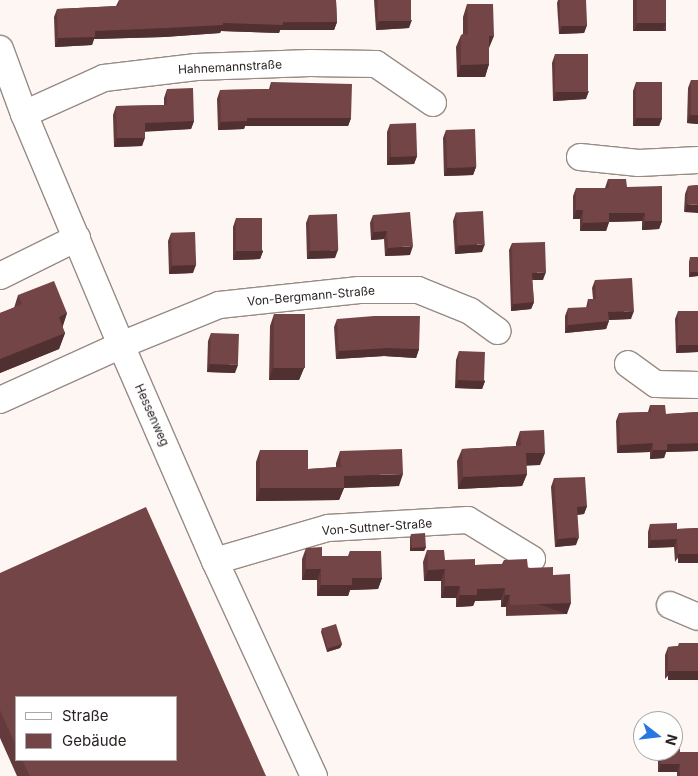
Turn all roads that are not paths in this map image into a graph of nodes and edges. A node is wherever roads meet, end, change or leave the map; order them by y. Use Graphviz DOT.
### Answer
graph roads {
  1 [pos="0,49"];
  2 [pos="433,103"];
  3 [pos="24,114"];
  4 [pos="580,157"];
  5 [pos="698,160"];
  6 [pos="77,238"];
  7 [pos="0,276"];
  8 [pos="498,331"];
  9 [pos="121,345"];
  10 [pos="628,364"];
  11 [pos="698,385"];
  12 [pos="0,400"];
  13 [pos="215,560"];
  14 [pos="532,560"];
  15 [pos="670,606"];
  16 [pos="698,616"];
  17 [pos="314,776"];
  1 -- 3 [label="street, Hessenweg"];
  2 -- 3 [label="street, Hahnemannstraße"];
  3 -- 6 [label="street, Hessenweg"];
  4 -- 5 [label="street"];
  6 -- 7 [label="street"];
  6 -- 9 [label="street, Hessenweg"];
  8 -- 9 [label="street, Von-Bergmann-Straße"];
  9 -- 12 [label="street, Von-Bergmann-Straße"];
  9 -- 13 [label="street, Hessenweg"];
  10 -- 11 [label="street"];
  13 -- 14 [label="street, Von-Suttner-Straße"];
  13 -- 17 [label="street, Hessenweg"];
  15 -- 16 [label="street"];
}
